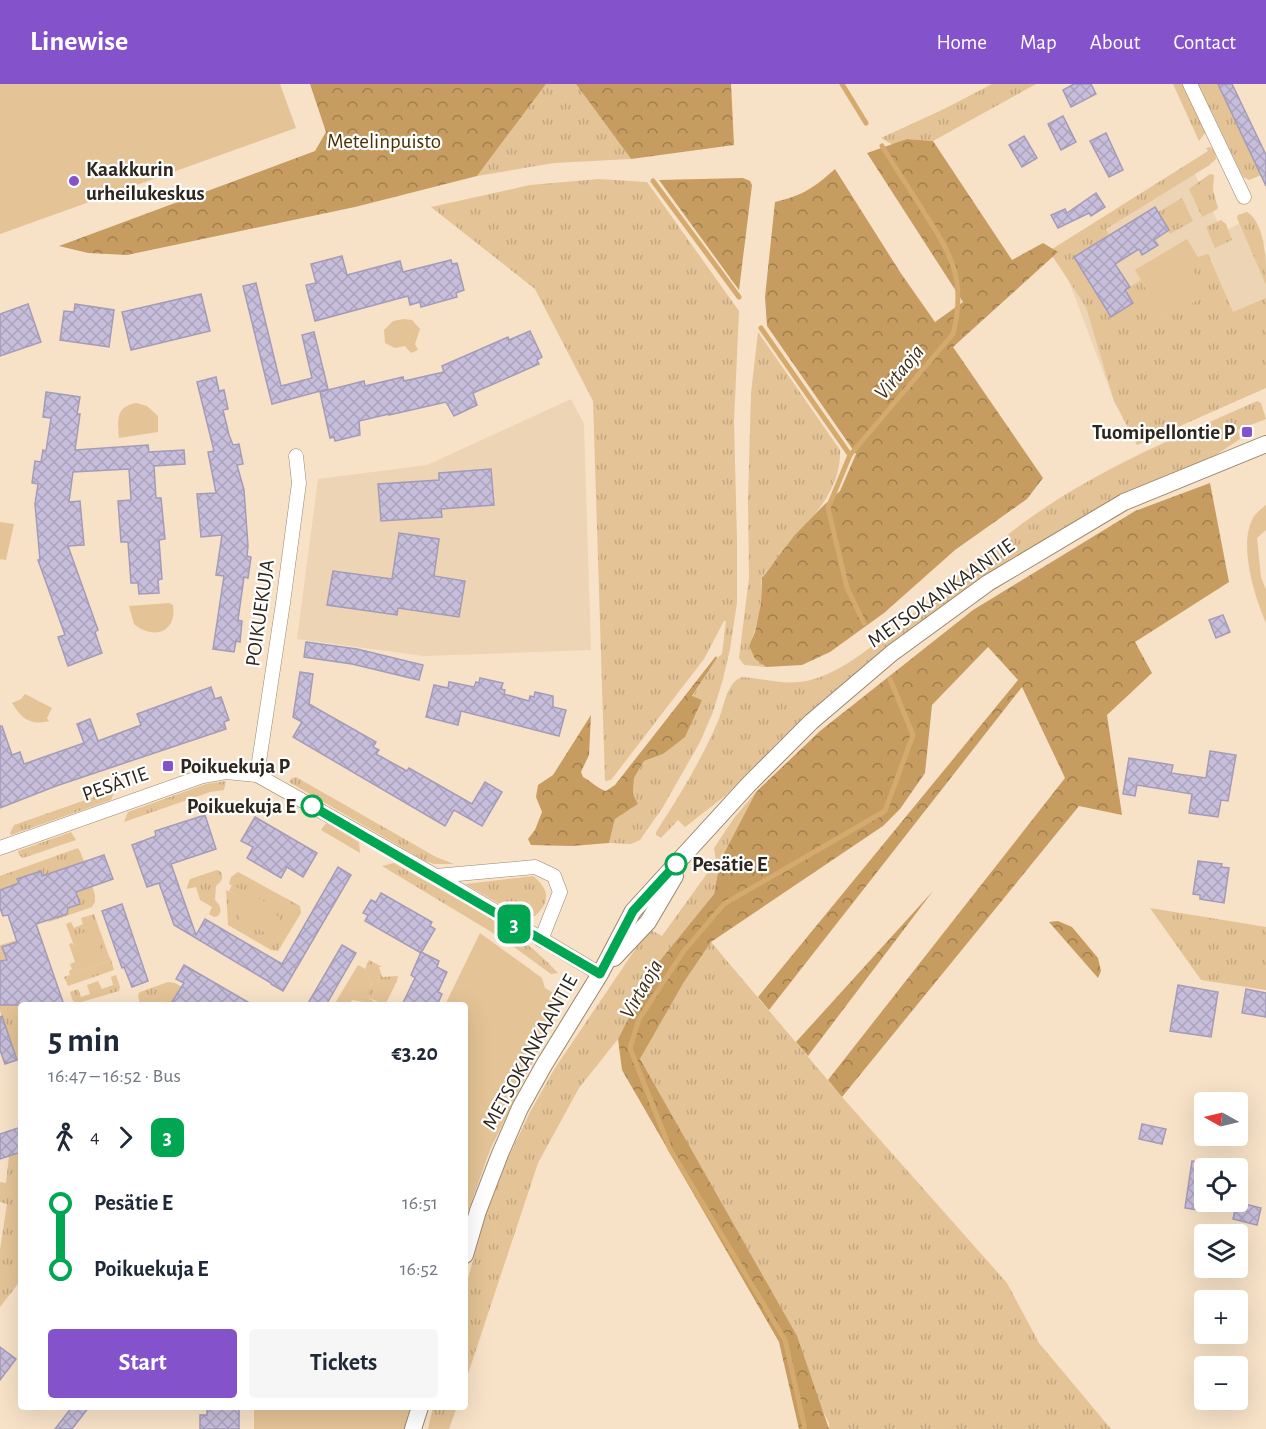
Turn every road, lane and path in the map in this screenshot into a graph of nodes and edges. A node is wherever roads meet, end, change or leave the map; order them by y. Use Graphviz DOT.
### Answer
graph roads {
  1 [pos="1190,84"];
  2 [pos="1244,197"];
  3 [pos="1266,444"];
  4 [pos="296,456"];
  5 [pos="257,775"];
  6 [pos="0,848"];
  7 [pos="436,876"];
  8 [pos="541,940"];
  9 [pos="600,974"];
  10 [pos="468,1245"];
  11 [pos="419,1410"];
  12 [pos="413,1429"];
  1 -- 2 [label="street"];
  3 -- 9 [label="street, METSOKANKAANTIE"];
  4 -- 5 [label="street, POIKUEKUJA"];
  5 -- 6 [label="street, PESÄTIE"];
  5 -- 7 [label="street, PESÄTIE"];
  7 -- 8 [label="street, PESÄTIE"];
  7 -- 8 [label="street"];
  8 -- 9 [label="street, PESÄTIE"];
  9 -- 10 [label="street, METSOKANKAANTIE"];
  11 -- 12 [label="street"];
}
